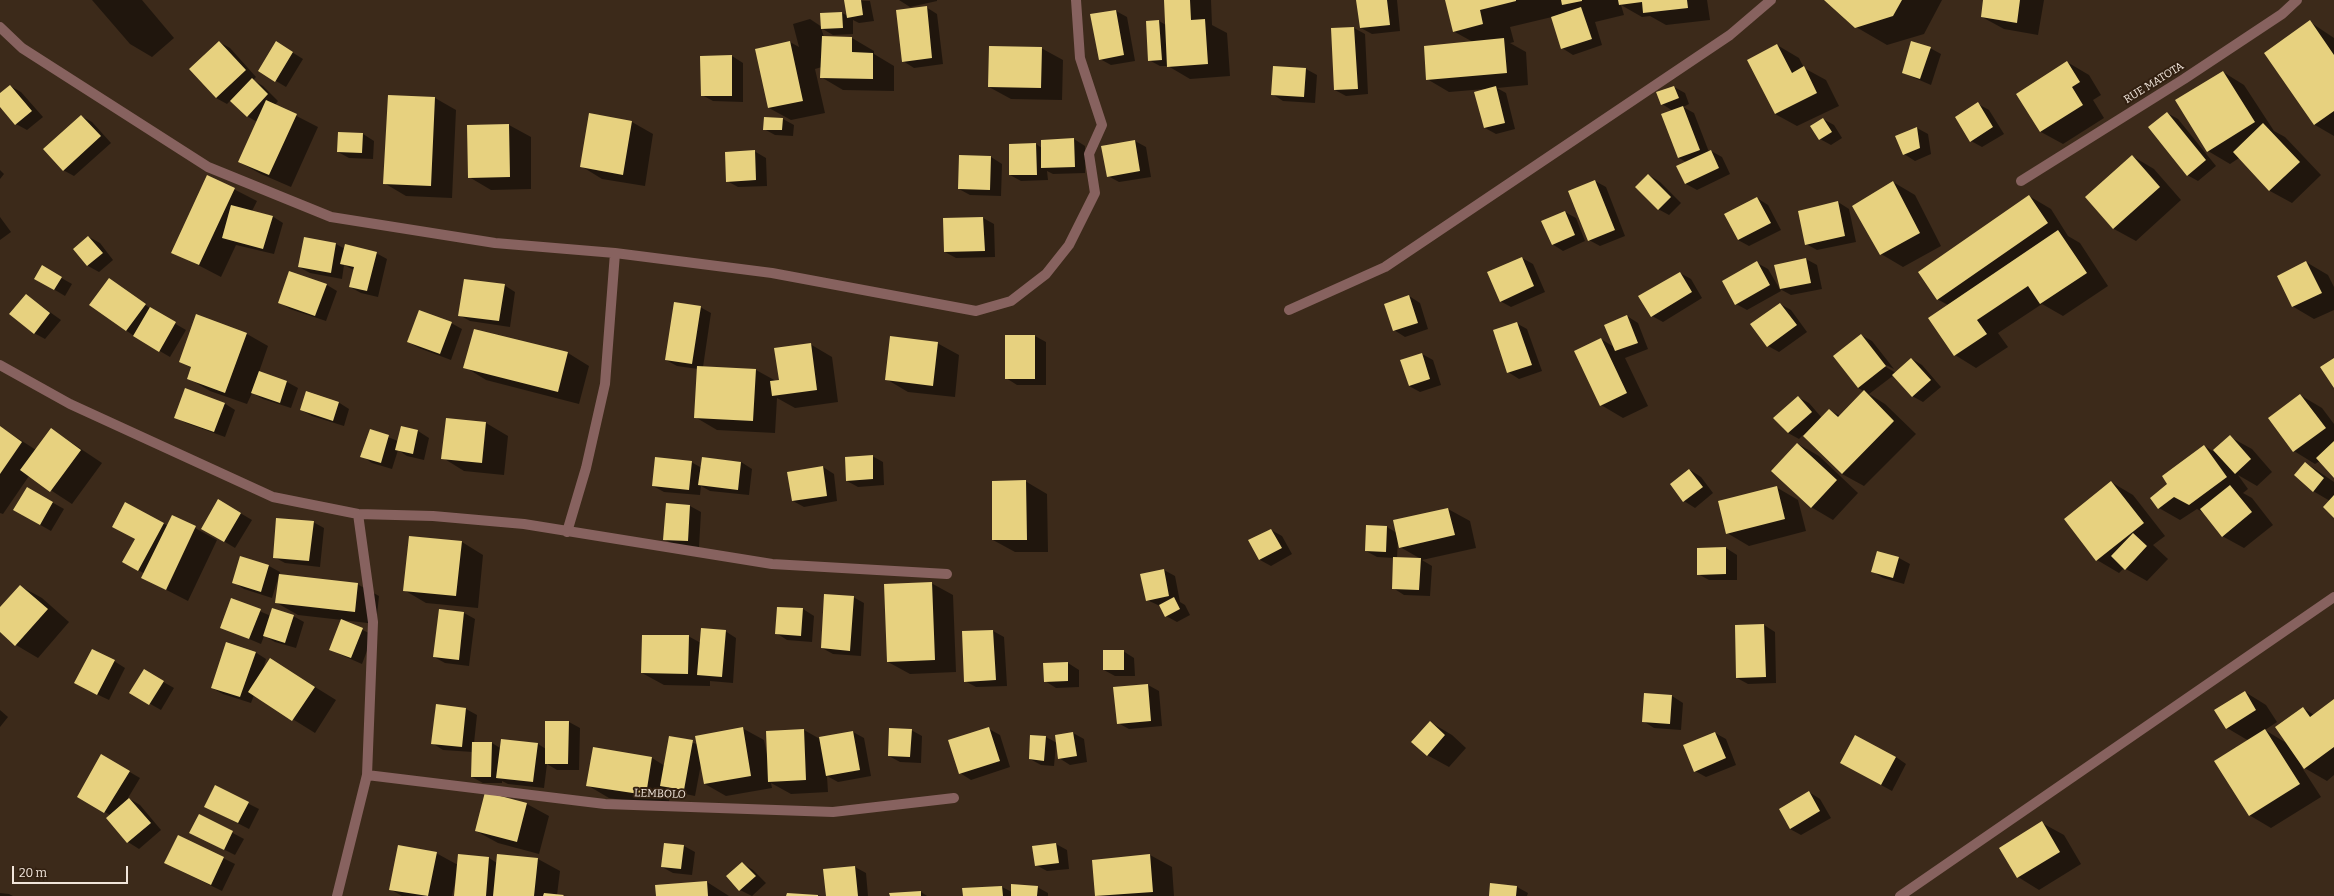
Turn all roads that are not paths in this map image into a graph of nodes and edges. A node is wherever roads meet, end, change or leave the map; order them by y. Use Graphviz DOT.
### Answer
graph roads {
  1 [pos="1076,0"];
  2 [pos="1771,0"];
  3 [pos="2297,0"];
  4 [pos="0,27"];
  5 [pos="2021,181"];
  6 [pos="615,253"];
  7 [pos="1289,310"];
  8 [pos="0,365"];
  9 [pos="358,514"];
  10 [pos="567,532"];
  11 [pos="947,574"];
  12 [pos="2334,597"];
  13 [pos="367,775"];
  14 [pos="954,798"];
  15 [pos="337,896"];
  16 [pos="1900,896"];
  1 -- 6 [label="street"];
  2 -- 7 [label="street"];
  3 -- 5 [label="street, RUE MATOTA"];
  4 -- 6 [label="street"];
  6 -- 10 [label="street"];
  8 -- 9 [label="street"];
  9 -- 10 [label="street"];
  9 -- 13 [label="street"];
  10 -- 11 [label="street"];
  12 -- 16 [label="street"];
  13 -- 14 [label="street, LEMBOLO"];
  13 -- 15 [label="street"];
}
